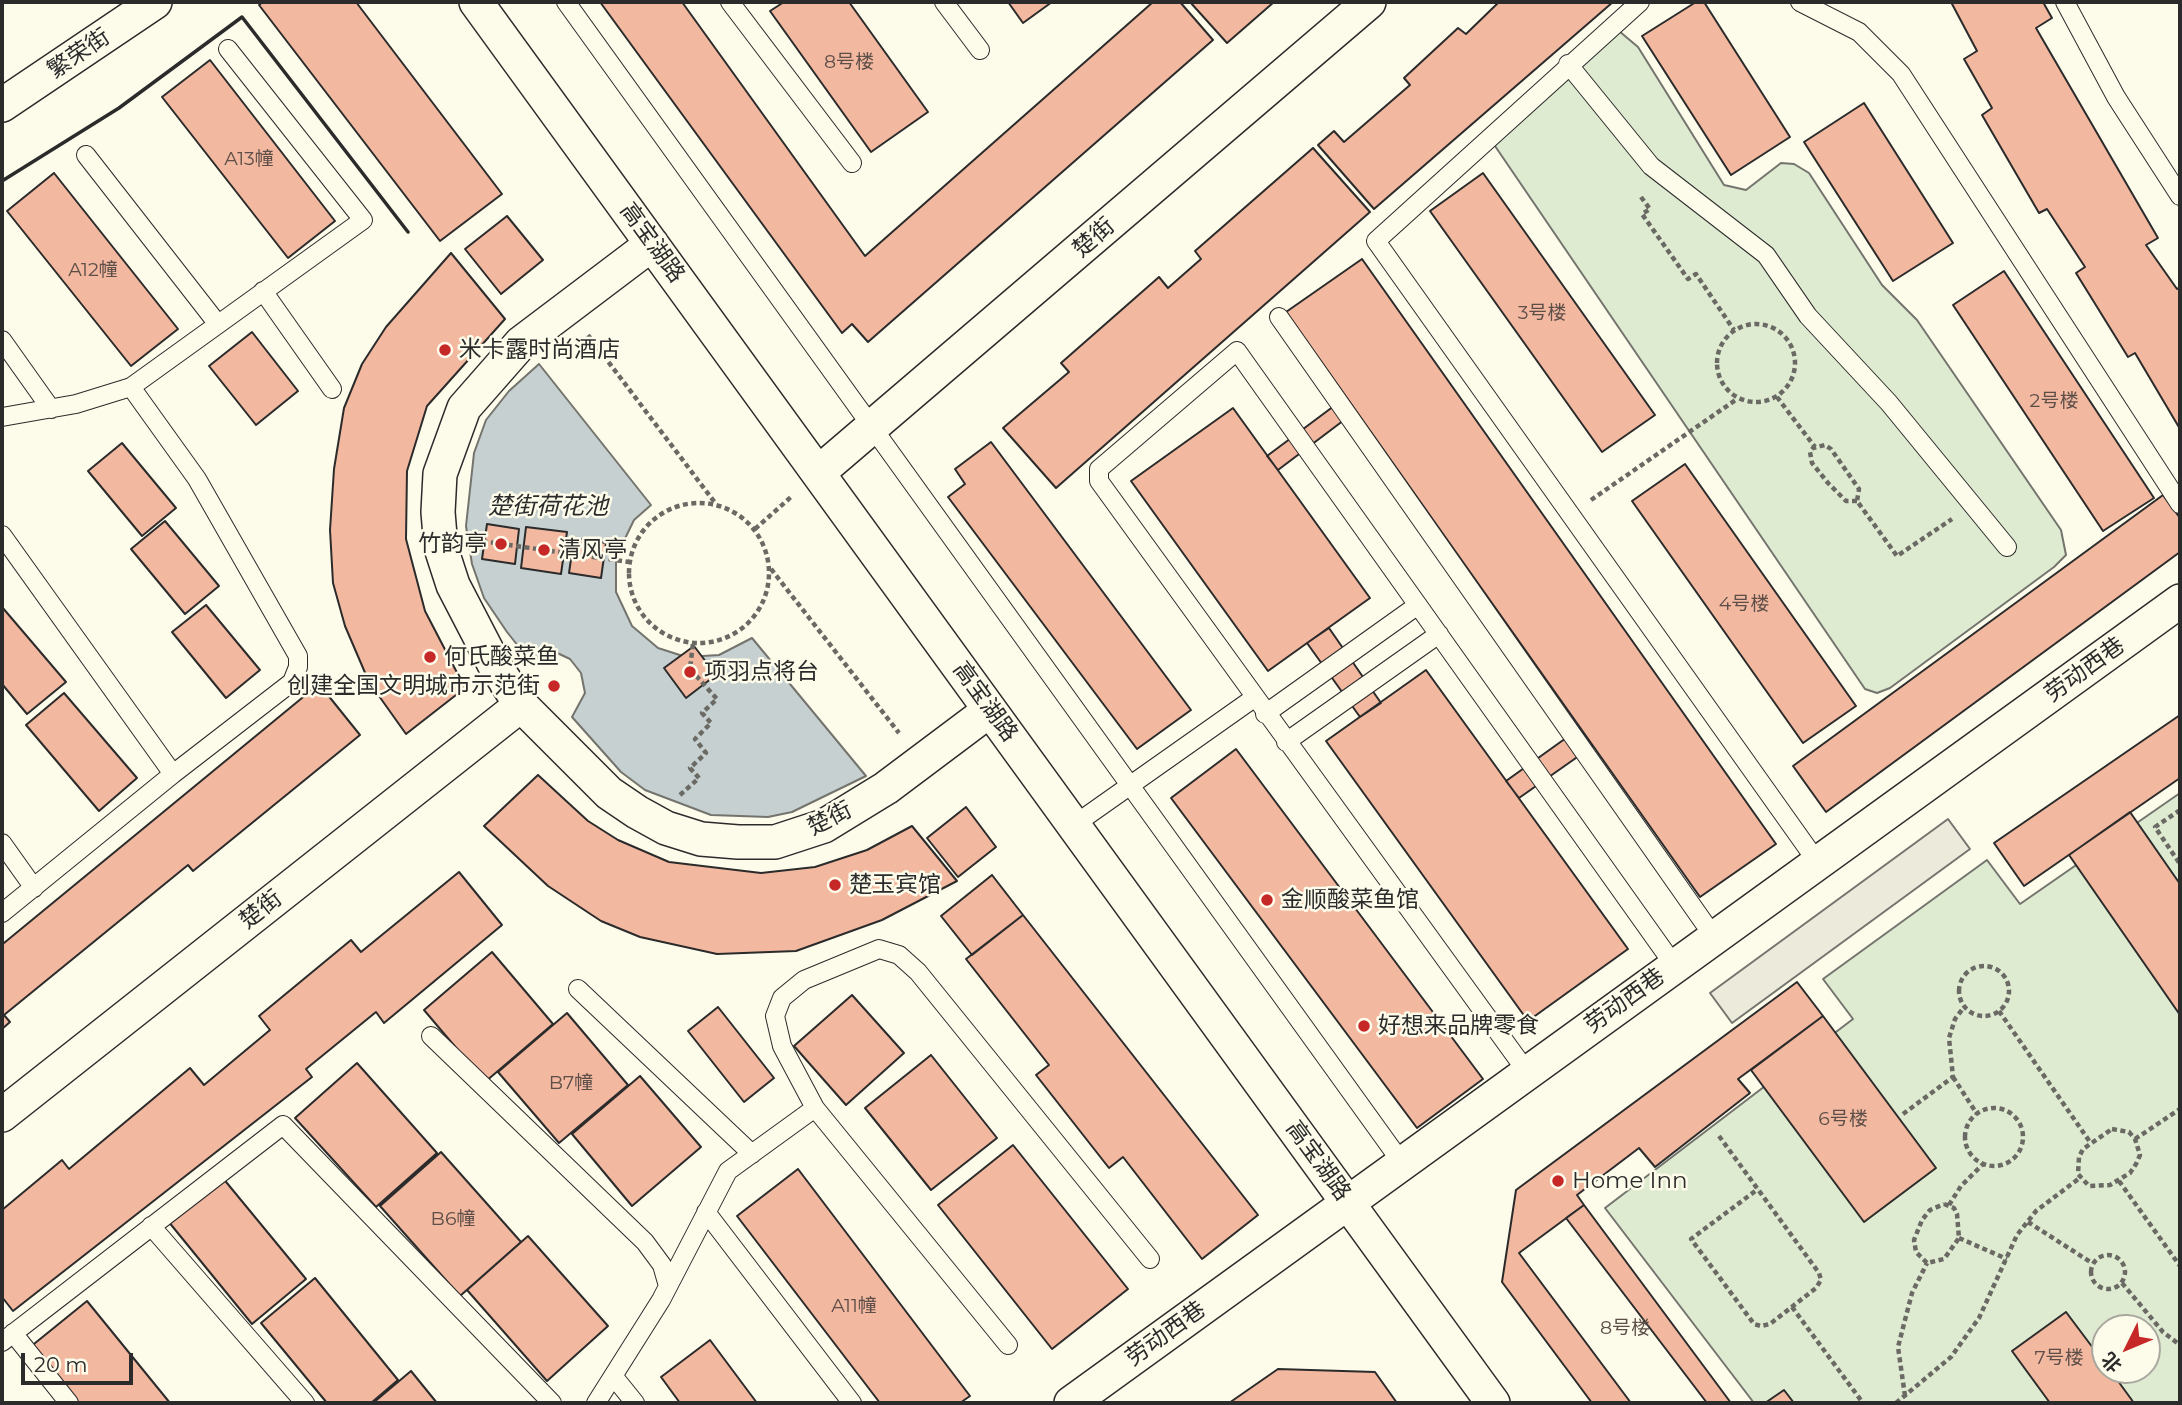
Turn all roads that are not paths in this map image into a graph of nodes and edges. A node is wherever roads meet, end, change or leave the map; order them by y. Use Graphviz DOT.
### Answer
graph roads {
  1 [pos="155,2"];
  2 [pos="476,2"];
  3 [pos="566,2"];
  4 [pos="730,2"];
  5 [pos="944,2"];
  6 [pos="1369,2"];
  7 [pos="1640,2"];
  8 [pos="1800,2"];
  9 [pos="2065,2"];
  10 [pos="228,49"];
  11 [pos="980,50"];
  12 [pos="1568,64"];
  13 [pos="2,105"];
  14 [pos="86,155"];
  15 [pos="852,163"];
  16 [pos="2180,196"];
  17 [pos="652,244"];
  18 [pos="263,291"];
  19 [pos="1279,317"];
  20 [pos="218,324"];
  21 [pos="2,341"];
  22 [pos="131,387"];
  23 [pos="332,388"];
  24 [pos="51,409"];
  25 [pos="2,417"];
  26 [pos="873,427"];
  27 [pos="818,473"];
  28 [pos="2180,504"];
  29 [pos="2,536"];
  30 [pos="2007,547"];
  31 [pos="2180,600"];
  32 [pos="1418,605"];
  33 [pos="1439,634"];
  34 [pos="1254,698"];
  35 [pos="521,705"];
  36 [pos="990,710"];
  37 [pos="1265,714"];
  38 [pos="1286,742"];
  39 [pos="173,774"];
  40 [pos="1130,785"];
  41 [pos="1074,825"];
  42 [pos="2,843"];
  43 [pos="1818,863"];
  44 [pos="34,888"];
  45 [pos="2,913"];
  46 [pos="1714,937"];
  47 [pos="1674,965"];
  48 [pos="578,989"];
  49 [pos="431,1036"];
  50 [pos="1527,1072"];
  51 [pos="815,1108"];
  52 [pos="2,1115"];
  53 [pos="752,1154"];
  54 [pos="1402,1163"];
  55 [pos="1348,1203"];
  56 [pos="706,1212"];
  57 [pos="151,1226"];
  58 [pos="1150,1259"];
  59 [pos="668,1286"];
  60 [pos="7,1338"];
  61 [pos="1008,1345"];
  62 [pos="614,1377"];
  63 [pos="69,1403"];
  64 [pos="305,1403"];
  65 [pos="552,1403"];
  66 [pos="596,1403"];
  67 [pos="635,1403"];
  68 [pos="852,1403"];
  69 [pos="1071,1403"];
  70 [pos="1493,1403"];
  1 -- 13 [label="street, 繁荣街"];
  2 -- 17 [label="street, 高宝湖路"];
  3 -- 26 [label="lane"];
  4 -- 15 [label="lane"];
  5 -- 11 [label="lane"];
  6 -- 26 [label="street, 楚街"];
  7 -- 12 [label="lane"];
  8 -- 28 [label="lane"];
  9 -- 16 [label="lane"];
  10 -- 18 [label="lane"];
  12 -- 30 [label="lane"];
  12 -- 43 [label="lane"];
  14 -- 20 [label="lane"];
  17 -- 27 [label="street, 高宝湖路"];
  17 -- 35 [label="street, 楚街"];
  18 -- 20 [label="lane"];
  18 -- 23 [label="lane"];
  19 -- 46 [label="lane"];
  20 -- 22 [label="lane"];
  21 -- 24 [label="lane"];
  22 -- 24 [label="lane"];
  22 -- 39 [label="lane"];
  24 -- 25 [label="lane"];
  26 -- 27 [label="street, 楚街"];
  26 -- 40 [label="lane"];
  27 -- 36 [label="street, 高宝湖路"];
  29 -- 39 [label="lane"];
  31 -- 43 [label="street, 劳动西巷"];
  32 -- 33 [label="lane"];
  32 -- 34 [label="lane"];
  32 -- 37 [label="lane"];
  33 -- 38 [label="lane"];
  33 -- 47 [label="lane"];
  34 -- 37 [label="lane"];
  34 -- 40 [label="lane"];
  35 -- 36 [label="street, 楚街"];
  35 -- 52 [label="street, 楚街"];
  36 -- 41 [label="street, 高宝湖路"];
  37 -- 38 [label="lane"];
  38 -- 50 [label="lane"];
  39 -- 44 [label="lane"];
  40 -- 41 [label="lane"];
  40 -- 54 [label="lane"];
  41 -- 55 [label="street, 高宝湖路"];
  42 -- 44 [label="lane"];
  43 -- 46 [label="street, 劳动西巷"];
  44 -- 45 [label="lane"];
  46 -- 47 [label="street, 劳动西巷"];
  47 -- 50 [label="street, 劳动西巷"];
  48 -- 53 [label="lane"];
  49 -- 59 [label="lane"];
  50 -- 54 [label="street, 劳动西巷"];
  51 -- 53 [label="lane"];
  51 -- 58 [label="lane"];
  51 -- 61 [label="lane"];
  53 -- 56 [label="lane"];
  54 -- 55 [label="street, 劳动西巷"];
  55 -- 69 [label="street, 劳动西巷"];
  55 -- 70 [label="street, 高宝湖路"];
  56 -- 59 [label="lane"];
  56 -- 68 [label="lane"];
  57 -- 60 [label="lane"];
  57 -- 64 [label="lane"];
  57 -- 65 [label="lane"];
  59 -- 62 [label="lane"];
  60 -- 63 [label="lane"];
  62 -- 66 [label="lane"];
  62 -- 67 [label="lane"];
}
